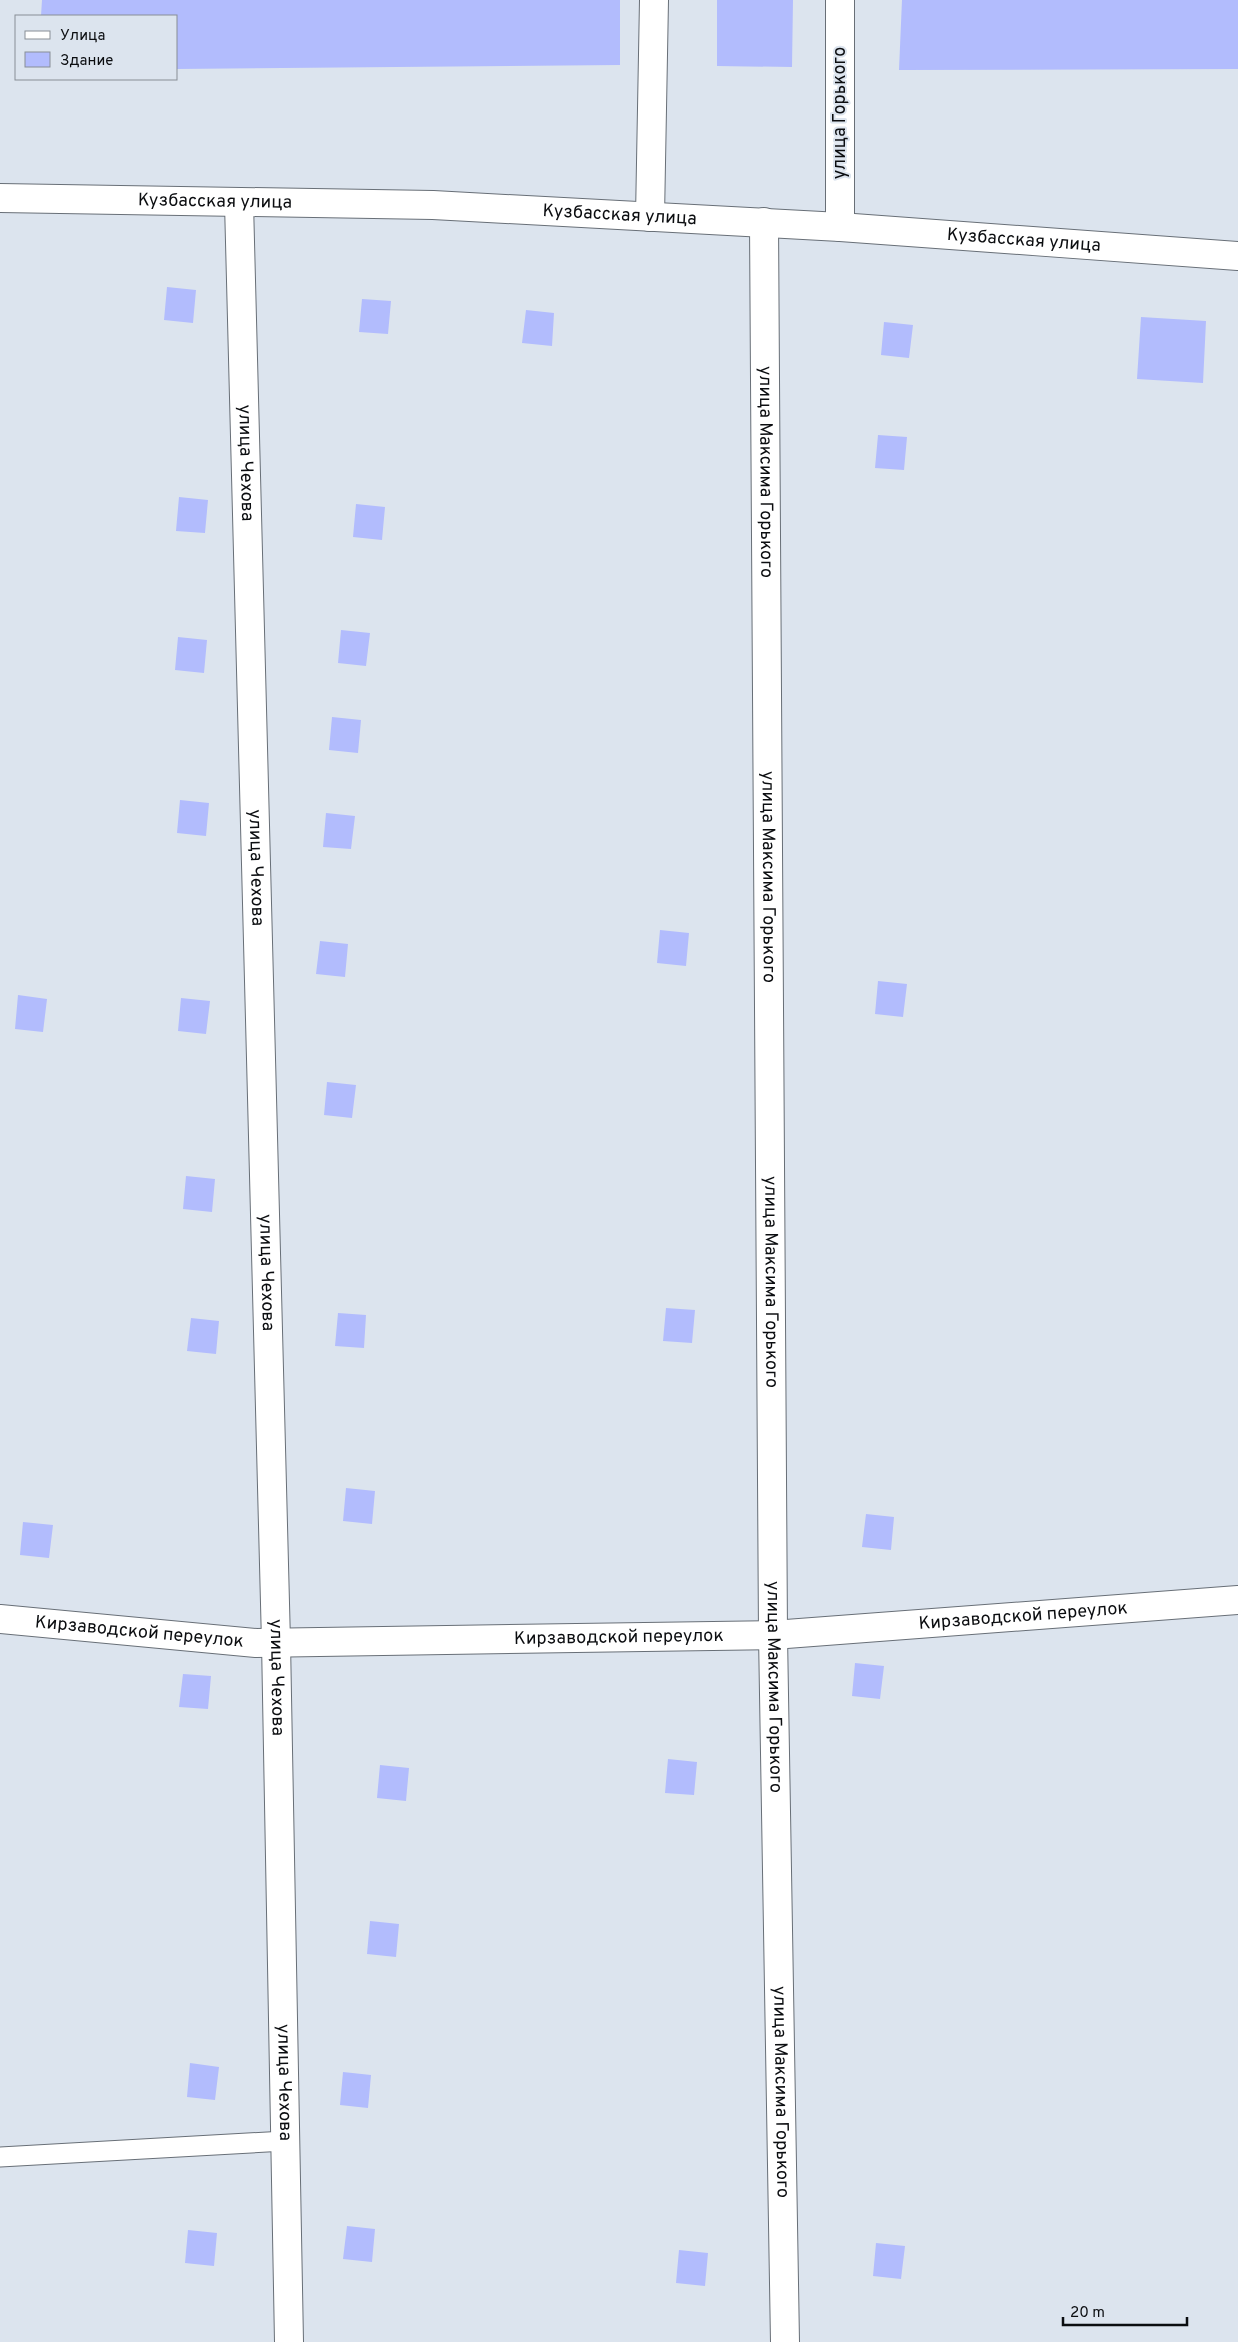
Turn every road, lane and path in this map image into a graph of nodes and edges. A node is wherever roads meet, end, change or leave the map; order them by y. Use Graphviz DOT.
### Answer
graph roads {
  1 [pos="654,0"];
  2 [pos="840,0"];
  3 [pos="0,198"];
  4 [pos="239,203"];
  5 [pos="650,217"];
  6 [pos="764,222"];
  7 [pos="840,227"];
  8 [pos="1238,256"];
  9 [pos="1238,1600"];
  10 [pos="0,1619"];
  11 [pos="773,1635"];
  12 [pos="276,1642"];
  13 [pos="285,2141"];
  14 [pos="0,2157"];
  15 [pos="289,2342"];
  16 [pos="785,2342"];
  1 -- 5 [label="street"];
  2 -- 7 [label="street, улица Горького"];
  3 -- 4 [label="street, Кузбасская улица"];
  4 -- 5 [label="street, Кузбасская улица"];
  4 -- 12 [label="street, улица Чехова"];
  5 -- 6 [label="street, Кузбасская улица"];
  6 -- 7 [label="street, Кузбасская улица"];
  6 -- 11 [label="street, улица Максима Горького"];
  7 -- 8 [label="street, Кузбасская улица"];
  9 -- 11 [label="street, Кирзаводской переулок"];
  10 -- 12 [label="street, Кирзаводской переулок"];
  11 -- 12 [label="street, Кирзаводской переулок"];
  11 -- 16 [label="street, улица Максима Горького"];
  12 -- 13 [label="street, улица Чехова"];
  13 -- 14 [label="lane"];
  13 -- 15 [label="street, улица Чехова"];
}
